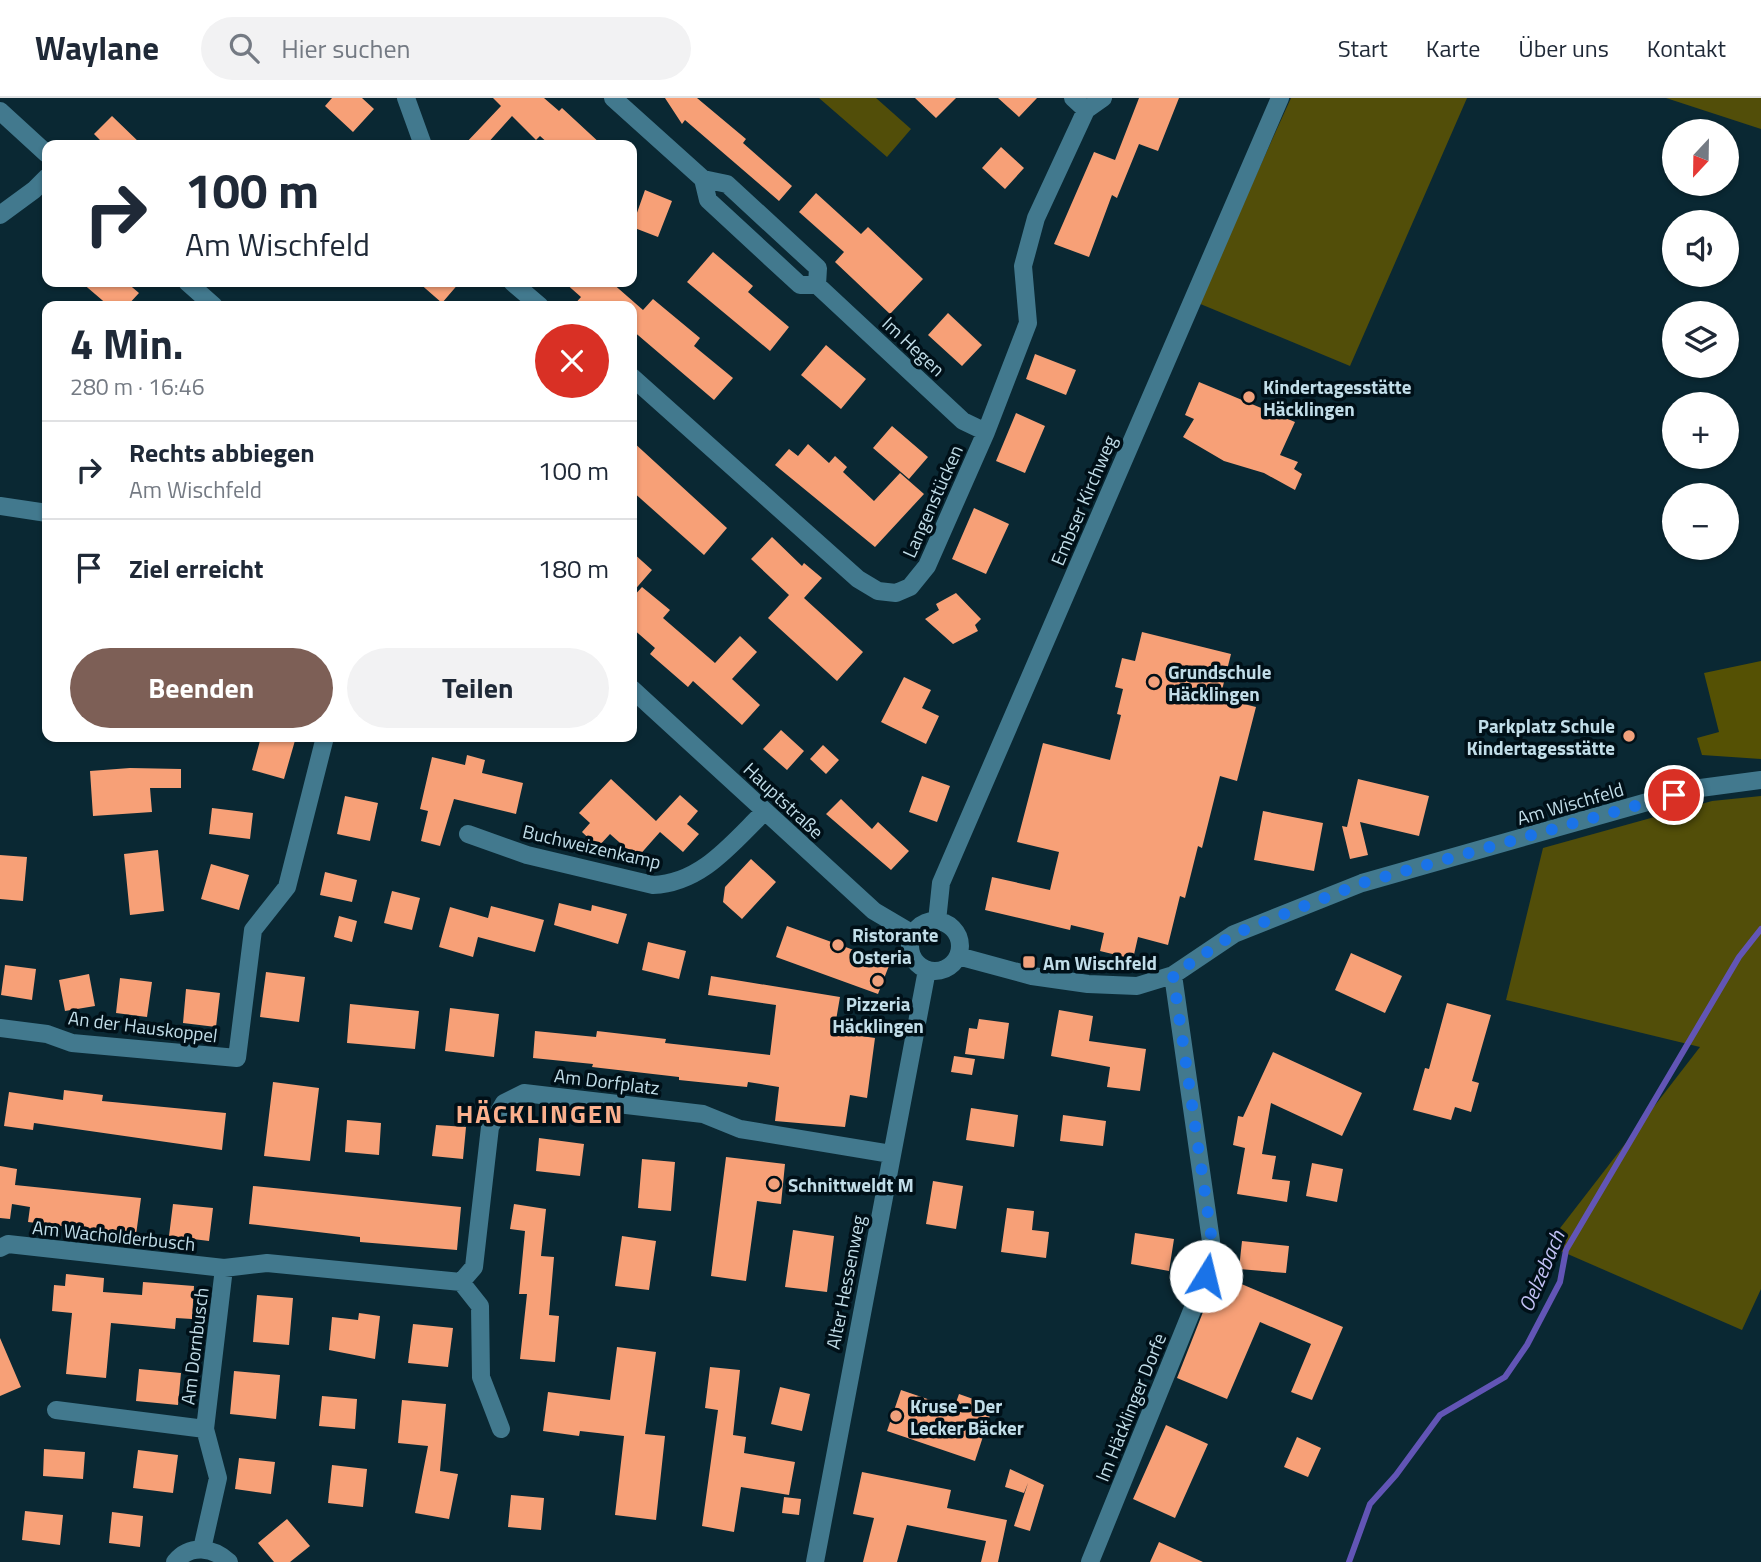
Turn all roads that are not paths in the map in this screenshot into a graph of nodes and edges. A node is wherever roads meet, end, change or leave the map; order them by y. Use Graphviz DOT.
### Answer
graph roads {
  1 [pos="406,98"];
  2 [pos="613,98"];
  3 [pos="1103,98"];
  4 [pos="1280,98"];
  5 [pos="1079,104"];
  6 [pos="0,111"];
  7 [pos="421,140"];
  8 [pos="42,149"];
  9 [pos="703,180"];
  10 [pos="42,182"];
  11 [pos="0,215"];
  12 [pos="817,285"];
  13 [pos="193,287"];
  14 [pos="518,287"];
  15 [pos="208,301"];
  16 [pos="534,301"];
  17 [pos="637,381"];
  18 [pos="986,432"];
  19 [pos="0,506"];
  20 [pos="42,512"];
  21 [pos="637,694"];
  22 [pos="324,742"];
  23 [pos="1761,780"];
  24 [pos="765,811"];
  25 [pos="468,834"];
  26 [pos="937,921"];
  27 [pos="913,934"];
  28 [pos="958,957"];
  29 [pos="927,970"];
  30 [pos="1173,975"];
  31 [pos="0,1028"];
  32 [pos="891,1154"];
  33 [pos="0,1248"];
  34 [pos="224,1268"];
  35 [pos="461,1282"];
  36 [pos="56,1410"];
  37 [pos="205,1429"];
  38 [pos="501,1429"];
  39 [pos="202,1549"];
  40 [pos="175,1562"];
  41 [pos="229,1562"];
  42 [pos="815,1562"];
  43 [pos="1090,1562"];
  1 -- 7 [label="street"];
  2 -- 9 [label="street, Im Hegen"];
  3 -- 5 [label="street, Langenstücken"];
  4 -- 26 [label="street, Embser Kirchweg"];
  5 -- 18 [label="street, Langenstücken"];
  6 -- 8 [label="street"];
  9 -- 12 [label="street, Im Hegen"];
  9 -- 12 [label="street, Im Hegen"];
  10 -- 11 [label="street"];
  12 -- 18 [label="street, Im Hegen"];
  13 -- 15 [label="street"];
  14 -- 16 [label="street"];
  17 -- 18 [label="street, Langenstücken"];
  19 -- 20 [label="street"];
  21 -- 24 [label="street, Hauptstraße"];
  22 -- 31 [label="street, An der Hauskoppel"];
  23 -- 30 [label="street, Am Wischfeld"];
  24 -- 25 [label="street, Buchweizenkamp"];
  24 -- 27 [label="street, Hauptstraße"];
  26 -- 27 [label="street"];
  26 -- 28 [label="street"];
  27 -- 29 [label="street"];
  28 -- 29 [label="street"];
  28 -- 30 [label="street, Am Wischfeld"];
  29 -- 32 [label="street, Alter Hessenweg"];
  30 -- 43 [label="street, Im Häcklinger Dorfe"];
  32 -- 35 [label="street, Am Dorfplatz"];
  32 -- 42 [label="street, Alter Hessenweg"];
  33 -- 34 [label="street, Am Wacholderbusch"];
  34 -- 35 [label="street"];
  34 -- 37 [label="street, Am Dornbusch"];
  35 -- 38 [label="street"];
  36 -- 37 [label="street, Am Dornbusch"];
  37 -- 39 [label="street, Am Dornbusch"];
  39 -- 40 [label="street"];
  39 -- 41 [label="street"];
}
